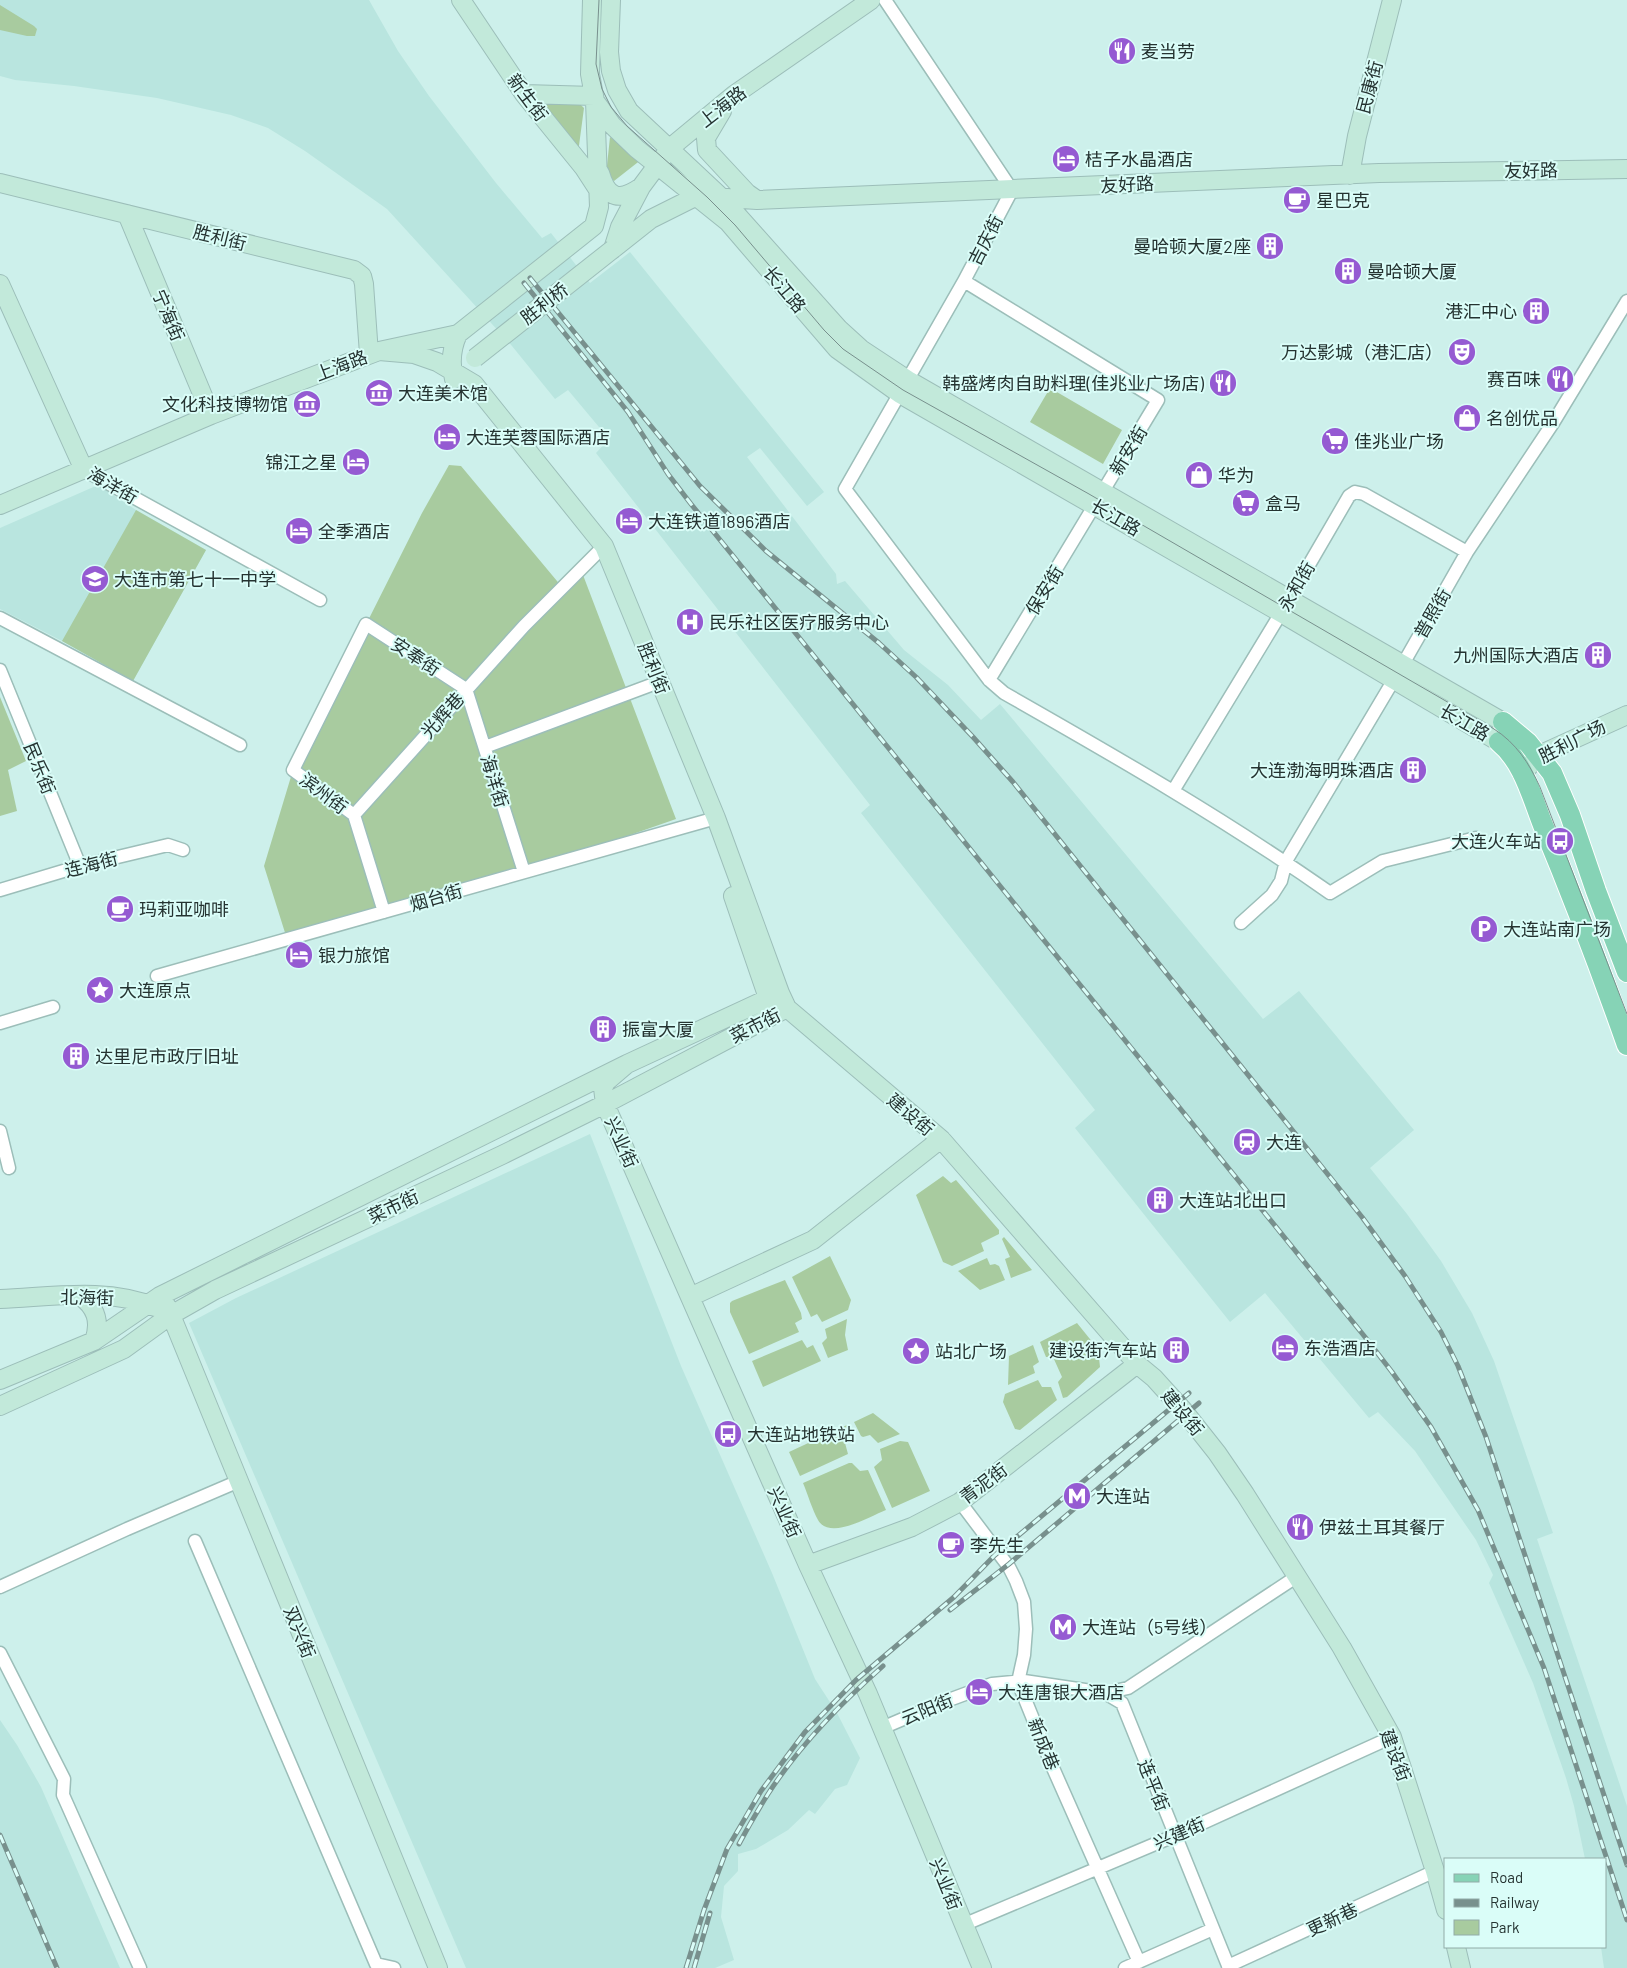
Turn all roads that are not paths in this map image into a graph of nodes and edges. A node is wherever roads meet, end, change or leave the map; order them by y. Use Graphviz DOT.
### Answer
graph roads {
  1 [pos="461,0"];
  2 [pos="592,0"];
  3 [pos="611,0"];
  4 [pos="871,0"];
  5 [pos="884,0"];
  6 [pos="1392,0"];
  7 [pos="524,94"];
  8 [pos="734,95"];
  9 [pos="594,98"];
  10 [pos="670,148"];
  11 [pos="597,156"];
  12 [pos="657,164"];
  13 [pos="1625,167"];
  14 [pos="1350,175"];
  15 [pos="0,183"];
  16 [pos="641,187"];
  17 [pos="1012,190"];
  18 [pos="599,191"];
  19 [pos="697,196"];
  20 [pos="722,198"];
  21 [pos="757,200"];
  22 [pos="127,214"];
  23 [pos="613,248"];
  24 [pos="964,281"];
  25 [pos="0,284"];
  26 [pos="1627,302"];
  27 [pos="458,334"];
  28 [pos="374,353"];
  29 [pos="449,370"];
  30 [pos="474,384"];
  31 [pos="904,387"];
  32 [pos="211,415"];
  33 [pos="84,470"];
  34 [pos="1099,499"];
  35 [pos="0,505"];
  36 [pos="601,549"];
  37 [pos="1467,552"];
  38 [pos="320,600"];
  39 [pos="1285,606"];
  40 [pos="0,618"];
  41 [pos="0,670"];
  42 [pos="1398,673"];
  43 [pos="989,680"];
  44 [pos="655,684"];
  45 [pos="466,689"];
  46 [pos="1627,715"];
  47 [pos="1501,732"];
  48 [pos="240,745"];
  49 [pos="485,747"];
  50 [pos="1538,755"];
  51 [pos="293,770"];
  52 [pos="1522,774"];
  53 [pos="1173,791"];
  54 [pos="354,815"];
  55 [pos="711,819"];
  56 [pos="1476,838"];
  57 [pos="183,850"];
  58 [pos="1286,862"];
  59 [pos="80,866"];
  60 [pos="524,872"];
  61 [pos="0,890"];
  62 [pos="384,912"];
  63 [pos="1241,923"];
  64 [pos="1627,972"];
  65 [pos="151,978"];
  66 [pos="774,995"];
  67 [pos="53,1007"];
  68 [pos="787,1008"];
  69 [pos="0,1023"];
  70 [pos="1627,1045"];
  71 [pos="627,1064"];
  72 [pos="605,1104"];
  73 [pos="0,1131"];
  74 [pos="941,1139"];
  75 [pos="9,1168"];
  76 [pos="79,1295"];
  77 [pos="690,1297"];
  78 [pos="0,1299"];
  79 [pos="154,1300"];
  80 [pos="171,1315"];
  81 [pos="94,1341"];
  82 [pos="1137,1364"];
  83 [pos="0,1380"];
  84 [pos="0,1406"];
  85 [pos="239,1481"];
  86 [pos="960,1502"];
  87 [pos="195,1541"];
  88 [pos="808,1565"];
  89 [pos="1296,1577"];
  90 [pos="0,1587"];
  91 [pos="0,1653"];
  92 [pos="1018,1682"];
  93 [pos="1105,1693"];
  94 [pos="882,1728"];
  95 [pos="1392,1737"];
  96 [pos="1174,1836"];
  97 [pos="1098,1868"];
  98 [pos="1436,1871"];
  99 [pos="1444,1902"];
  100 [pos="963,1925"];
  101 [pos="1213,1929"];
  102 [pos="1456,1948"];
  103 [pos="1139,1962"];
  104 [pos="1229,1967"];
  105 [pos="140,1968"];
  106 [pos="394,1968"];
  107 [pos="438,1968"];
  108 [pos="982,1968"];
  109 [pos="1125,1968"];
  110 [pos="1461,1968"];
  1 -- 7 [label="main road, 新生街"];
  2 -- 9 [label="main road, 长江路"];
  3 -- 10 [label="main road, 长江路"];
  4 -- 8 [label="main road, 上海路"];
  5 -- 17 [label="street"];
  6 -- 14 [label="main road, 民康街"];
  7 -- 9 [label="main road"];
  7 -- 18 [label="main road, 新生街"];
  8 -- 10 [label="main road, 上海路"];
  8 -- 21 [label="main road"];
  9 -- 11 [label="main road"];
  9 -- 12 [label="main road, 长江路"];
  10 -- 12 [label="main road, 上海路"];
  10 -- 20 [label="main road, 长江路"];
  11 -- 16 [label="main road"];
  11 -- 18 [label="main road"];
  12 -- 16 [label="main road, 上海路"];
  12 -- 19 [label="main road, 长江路"];
  13 -- 14 [label="main road, 友好路"];
  14 -- 17 [label="main road, 友好路"];
  15 -- 22 [label="main road, 胜利街"];
  16 -- 23 [label="main road, 上海路"];
  17 -- 21 [label="main road, 友好路"];
  17 -- 24 [label="street, 吉庆街"];
  18 -- 27 [label="main road, 胜利桥"];
  19 -- 20 [label="main road, 友好路"];
  19 -- 23 [label="main road, 胜利桥"];
  19 -- 31 [label="main road, 长江路"];
  20 -- 21 [label="main road, 友好路"];
  20 -- 31 [label="main road, 长江路"];
  22 -- 28 [label="main road, 胜利街"];
  22 -- 32 [label="main road, 宁海街"];
  23 -- 30 [label="main road, 胜利桥, bridge"];
  24 -- 31 [label="street, 吉庆街"];
  24 -- 34 [label="street, 新安街"];
  25 -- 33 [label="main road, 海洋街"];
  26 -- 37 [label="street, 普照街"];
  27 -- 28 [label="main road, 上海路"];
  27 -- 29 [label="main road"];
  28 -- 29 [label="main road"];
  28 -- 32 [label="main road, 上海路"];
  29 -- 30 [label="main road, 胜利街"];
  29 -- 36 [label="main road, 胜利街"];
  30 -- 36 [label="main road, 胜利街"];
  31 -- 34 [label="main road, 长江路"];
  31 -- 43 [label="street, 吉庆街"];
  32 -- 33 [label="main road, 上海路"];
  33 -- 35 [label="main road, 上海路"];
  33 -- 38 [label="street, 海洋街"];
  34 -- 39 [label="main road, 长江路"];
  34 -- 43 [label="street, 保安街"];
  36 -- 44 [label="main road, 胜利街"];
  36 -- 45 [label="street, 光辉巷"];
  37 -- 39 [label="street, 永和街"];
  37 -- 42 [label="street, 普照街"];
  39 -- 42 [label="main road, 长江路"];
  39 -- 53 [label="street, 永和街"];
  40 -- 48 [label="street"];
  41 -- 59 [label="street, 民乐街"];
  42 -- 47 [label="main road, 长江路"];
  42 -- 58 [label="street, 普照街"];
  43 -- 53 [label="street"];
  44 -- 49 [label="street"];
  44 -- 55 [label="main road, 胜利街"];
  45 -- 49 [label="street, 海洋街"];
  45 -- 51 [label="street, 安奉街"];
  45 -- 54 [label="street, 光辉巷"];
  46 -- 50 [label="main road, 胜利广场"];
  47 -- 50 [label="main road, 长江路"];
  47 -- 52 [label="main road, 长江路"];
  49 -- 60 [label="street, 海洋街"];
  50 -- 52 [label="main road, 胜利广场"];
  50 -- 64 [label="main road, 长江路"];
  51 -- 54 [label="street, 滨州街"];
  52 -- 70 [label="main road, 长江路"];
  53 -- 58 [label="street"];
  54 -- 62 [label="street"];
  55 -- 60 [label="street, 烟台街"];
  55 -- 66 [label="main road, 胜利街"];
  56 -- 58 [label="street"];
  57 -- 59 [label="street, 连海街"];
  58 -- 63 [label="street, 普照街"];
  59 -- 61 [label="street, 连海街"];
  60 -- 62 [label="street, 烟台街"];
  62 -- 65 [label="street, 烟台街"];
  66 -- 68 [label="main road, 胜利街"];
  66 -- 71 [label="main road"];
  67 -- 69 [label="street"];
  68 -- 72 [label="main road, 菜市街"];
  68 -- 74 [label="main road, 建设街"];
  71 -- 72 [label="main road, 兴业街"];
  71 -- 79 [label="main road"];
  72 -- 77 [label="main road, 兴业街"];
  72 -- 80 [label="main road, 菜市街"];
  73 -- 75 [label="street"];
  74 -- 77 [label="main road"];
  74 -- 82 [label="main road, 建设街"];
  76 -- 78 [label="main road, 北海街"];
  76 -- 79 [label="main road, 北海街"];
  76 -- 81 [label="main road"];
  77 -- 88 [label="main road, 兴业街"];
  79 -- 80 [label="main road, 北海街"];
  79 -- 81 [label="main road"];
  80 -- 84 [label="main road, 菜市街"];
  80 -- 85 [label="main road, 双兴街"];
  81 -- 83 [label="main road"];
  82 -- 86 [label="main road, 青泥街"];
  82 -- 89 [label="main road, 建设街"];
  85 -- 90 [label="street"];
  85 -- 107 [label="main road, 双兴街"];
  86 -- 88 [label="main road, 青泥街"];
  86 -- 92 [label="street"];
  87 -- 106 [label="street"];
  88 -- 94 [label="main road, 兴业街"];
  89 -- 93 [label="street, 云阳街"];
  89 -- 95 [label="main road, 建设街"];
  91 -- 105 [label="street"];
  92 -- 93 [label="street, 云阳街"];
  92 -- 94 [label="street, 云阳街"];
  92 -- 97 [label="street, 新成巷"];
  93 -- 96 [label="street, 连平街"];
  94 -- 100 [label="main road, 兴业街"];
  95 -- 96 [label="street, 兴建街"];
  95 -- 98 [label="main road, 建设街"];
  96 -- 97 [label="street, 兴建街"];
  96 -- 101 [label="street, 连平街"];
  97 -- 100 [label="street, 兴建街"];
  97 -- 103 [label="street, 新成巷"];
  98 -- 99 [label="main road, 建设街"];
  98 -- 104 [label="street, 更新巷"];
  100 -- 108 [label="main road, 兴业街"];
  101 -- 103 [label="street"];
  101 -- 104 [label="street, 连平街"];
  102 -- 110 [label="main road"];
  103 -- 109 [label="street"];
}
